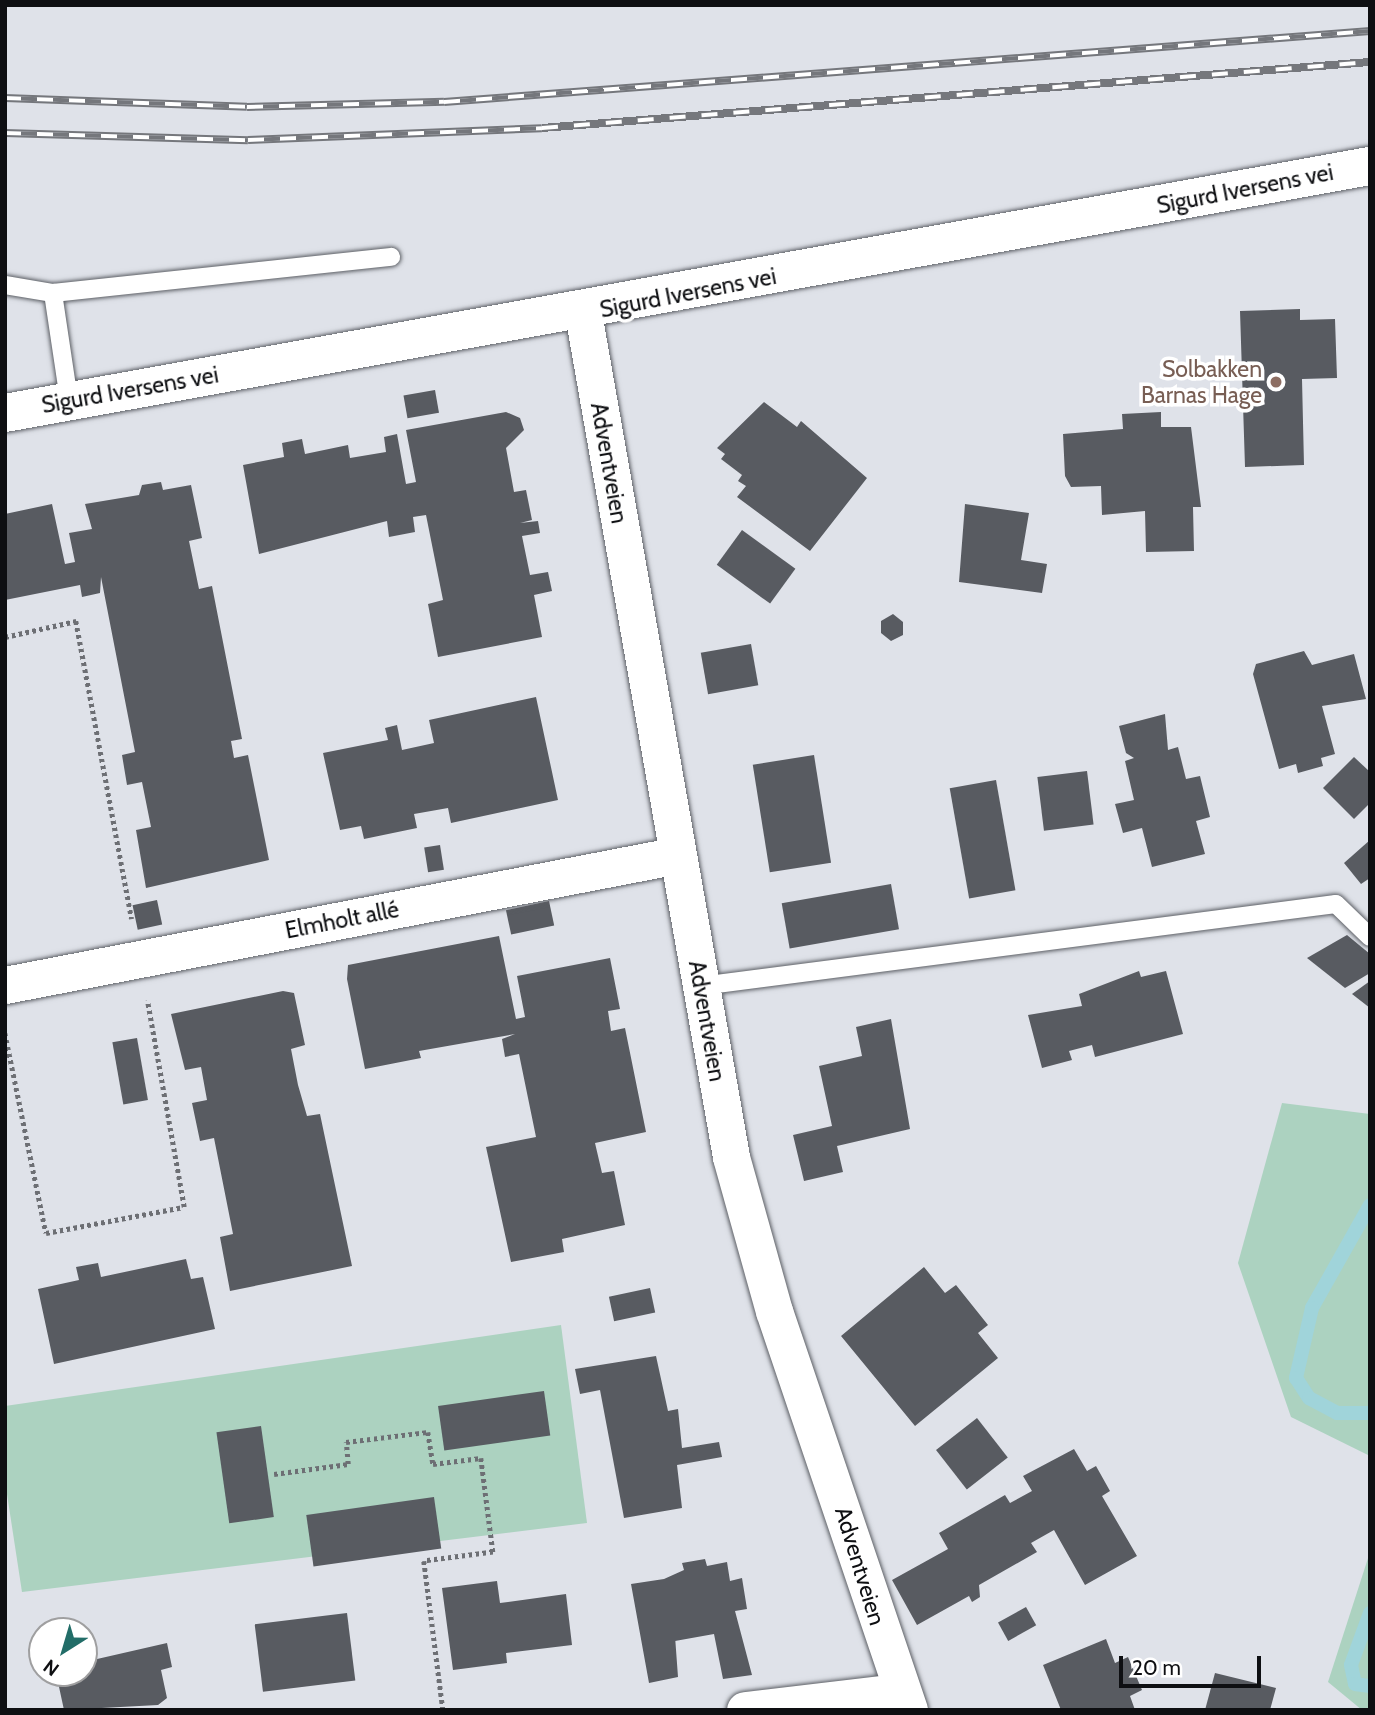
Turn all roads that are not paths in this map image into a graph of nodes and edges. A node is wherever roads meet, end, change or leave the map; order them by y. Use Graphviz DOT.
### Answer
graph roads {
  1 [pos="1370,166"];
  2 [pos="391,257"];
  3 [pos="5,285"];
  4 [pos="53,293"];
  5 [pos="583,313"];
  6 [pos="69,400"];
  7 [pos="5,413"];
  8 [pos="678,855"];
  9 [pos="1370,937"];
  10 [pos="5,985"];
  11 [pos="701,986"];
  12 [pos="904,1701"];
  13 [pos="745,1710"];
  1 -- 5 [label="street, Sigurd Iversens vei"];
  2 -- 4 [label="lane"];
  3 -- 4 [label="lane"];
  4 -- 6 [label="lane"];
  5 -- 6 [label="street, Sigurd Iversens vei"];
  5 -- 8 [label="street, Adventveien"];
  6 -- 7 [label="street, Sigurd Iversens vei"];
  8 -- 10 [label="street, Elmholt allé"];
  8 -- 11 [label="street, Adventveien"];
  9 -- 11 [label="lane"];
  11 -- 12 [label="street, Adventveien"];
  12 -- 13 [label="street"];
}
